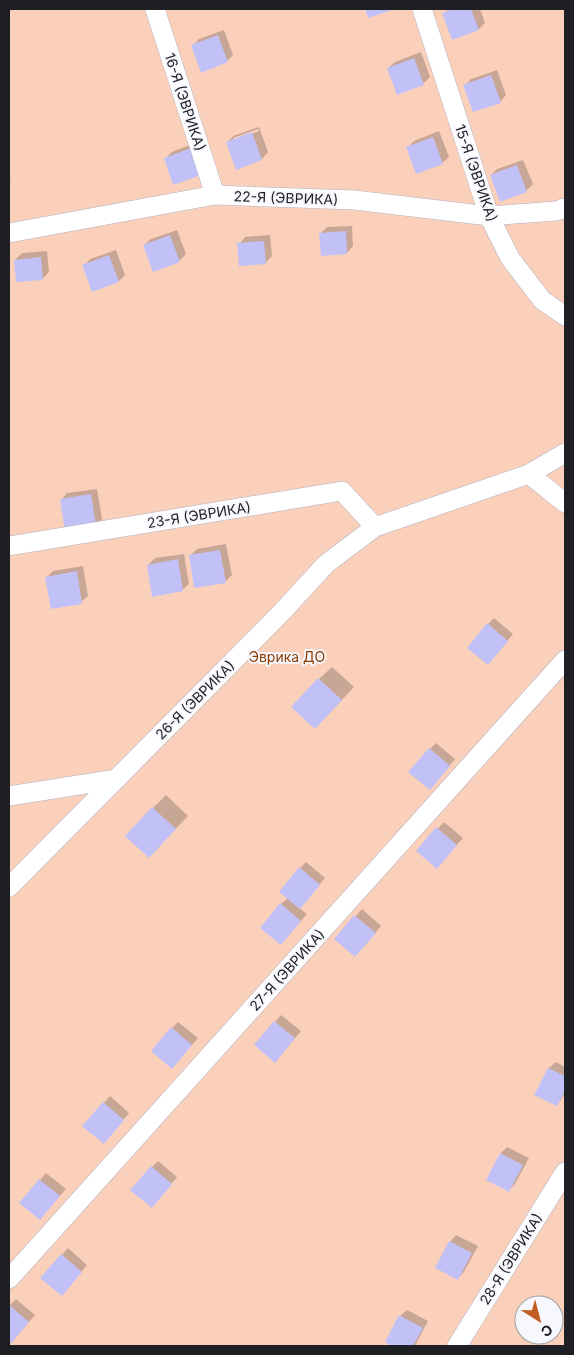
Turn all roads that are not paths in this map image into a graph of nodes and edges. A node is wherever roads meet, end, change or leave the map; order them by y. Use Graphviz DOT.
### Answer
graph roads {
  1 [pos="155,9"];
  2 [pos="422,9"];
  3 [pos="215,195"];
  4 [pos="565,208"];
  5 [pos="490,216"];
  6 [pos="9,233"];
  7 [pos="565,316"];
  8 [pos="565,454"];
  9 [pos="529,474"];
  10 [pos="565,503"];
  11 [pos="375,527"];
  12 [pos="9,546"];
  13 [pos="565,660"];
  14 [pos="117,779"];
  15 [pos="9,796"];
  16 [pos="9,887"];
  17 [pos="565,1172"];
  18 [pos="9,1279"];
  19 [pos="457,1346"];
  1 -- 3 [label="lane, 16-Я (ЭВРИКА)"];
  2 -- 5 [label="lane, 15-Я (ЭВРИКА)"];
  3 -- 5 [label="lane, 22-Я (ЭВРИКА)"];
  3 -- 6 [label="lane, 22-Я (ЭВРИКА)"];
  4 -- 5 [label="lane, 22-Я (ЭВРИКА)"];
  5 -- 7 [label="lane, 15-Я (ЭВРИКА)"];
  8 -- 9 [label="lane"];
  9 -- 10 [label="lane"];
  9 -- 11 [label="lane, 26-Я (ЭВРИКА)"];
  11 -- 12 [label="lane, 23-Я (ЭВРИКА)"];
  11 -- 14 [label="lane, 26-Я (ЭВРИКА)"];
  13 -- 18 [label="lane, 27-Я (ЭВРИКА)"];
  14 -- 15 [label="lane"];
  14 -- 16 [label="lane, 26-Я (ЭВРИКА)"];
  17 -- 19 [label="lane, 28-Я (ЭВРИКА)"];
}
